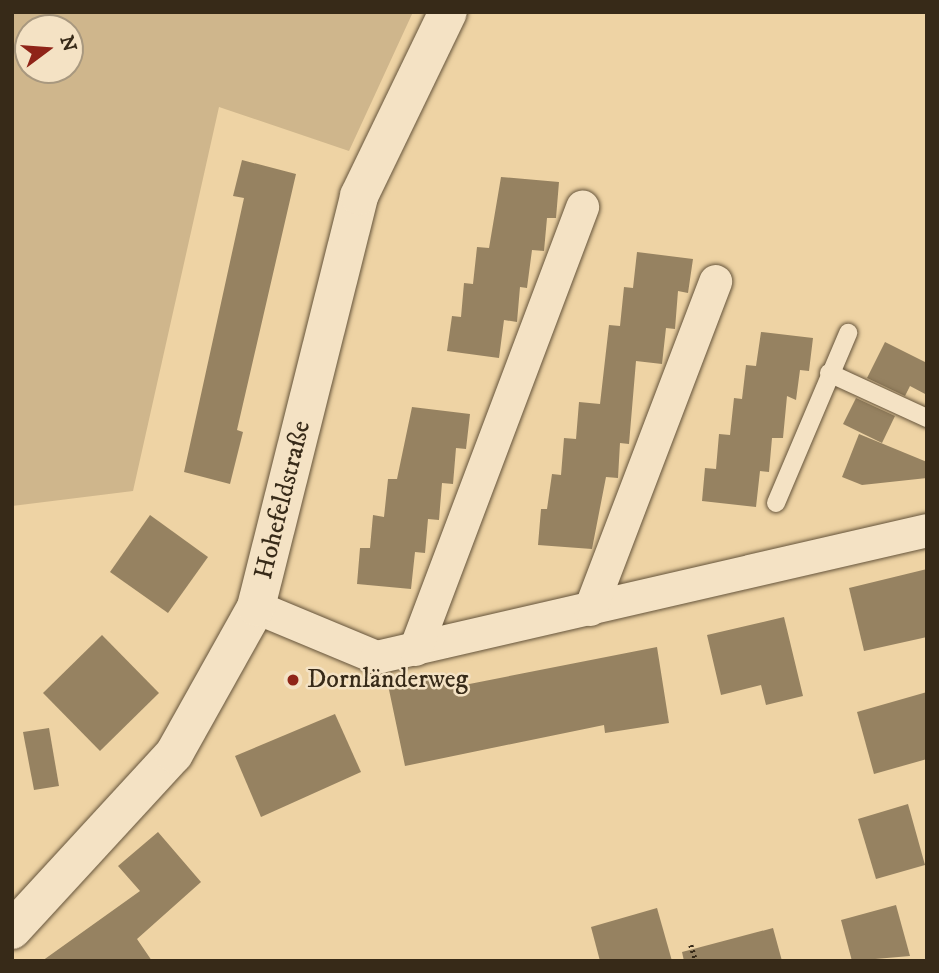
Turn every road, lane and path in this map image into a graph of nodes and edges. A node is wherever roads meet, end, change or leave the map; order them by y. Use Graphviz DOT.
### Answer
graph roads {
  1 [pos="447,12"];
  2 [pos="583,206"];
  3 [pos="715,281"];
  4 [pos="848,333"];
  5 [pos="829,373"];
  6 [pos="927,418"];
  7 [pos="776,503"];
  8 [pos="927,530"];
  9 [pos="256,607"];
  10 [pos="590,609"];
  11 [pos="415,649"];
  12 [pos="12,930"];
  13 [pos="691,945"];
  14 [pos="696,961"];
  1 -- 9 [label="street, Hohefeldstraße"];
  2 -- 11 [label="street"];
  3 -- 10 [label="street"];
  4 -- 5 [label="lane"];
  5 -- 6 [label="lane"];
  5 -- 7 [label="lane"];
  8 -- 10 [label="street"];
  9 -- 11 [label="street"];
  9 -- 12 [label="street, Hohefeldstraße"];
  10 -- 11 [label="street"];
  13 -- 14 [label="path"];
}
